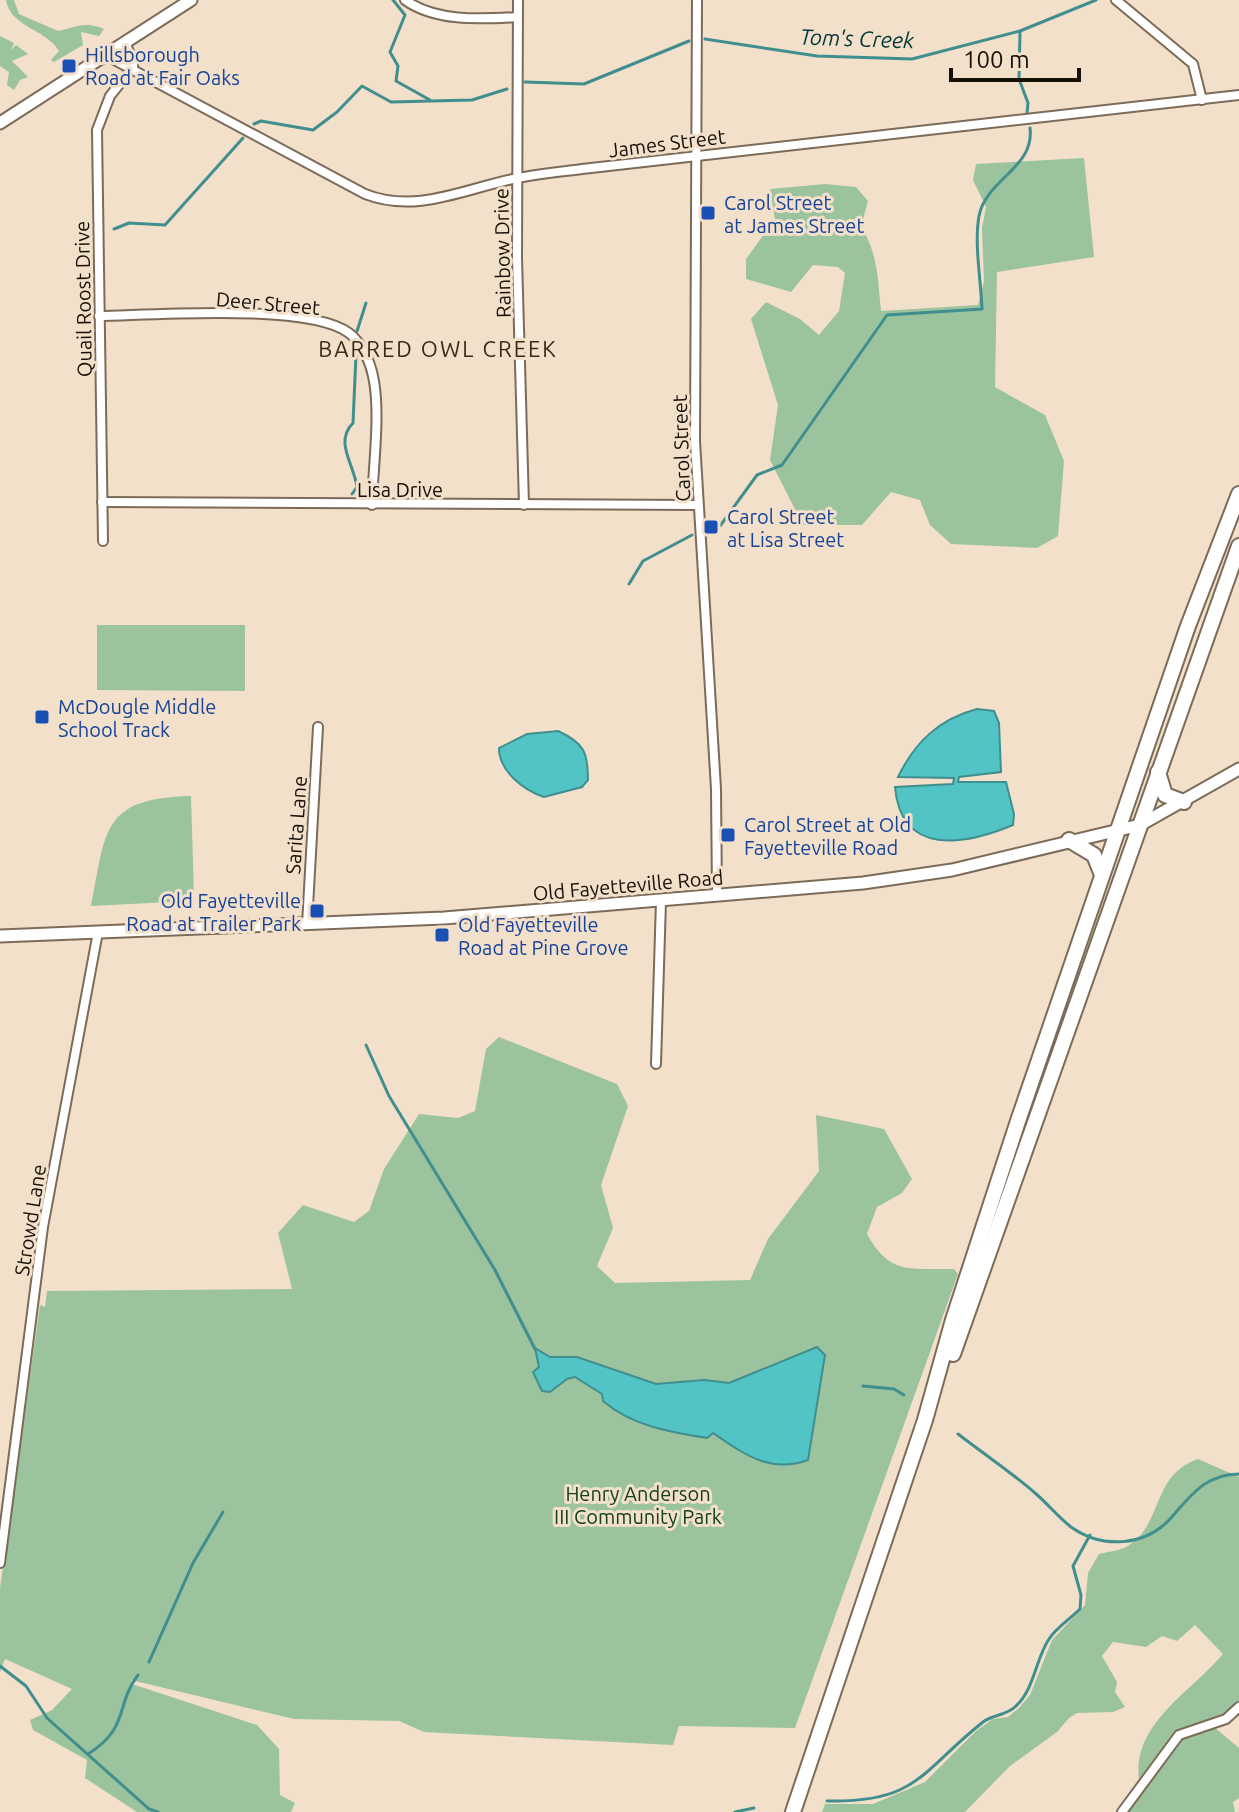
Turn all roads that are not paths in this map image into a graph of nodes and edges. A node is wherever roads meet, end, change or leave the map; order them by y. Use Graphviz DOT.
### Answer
graph roads {
  1 [pos="191,0"];
  2 [pos="405,0"];
  3 [pos="518,0"];
  4 [pos="697,0"];
  5 [pos="1116,0"];
  6 [pos="517,17"];
  7 [pos="126,45"];
  8 [pos="107,56"];
  9 [pos="133,67"];
  10 [pos="1239,95"];
  11 [pos="1202,100"];
  12 [pos="2,118"];
  13 [pos="694,155"];
  14 [pos="516,178"];
  15 [pos="99,316"];
  16 [pos="1239,494"];
  17 [pos="102,502"];
  18 [pos="372,505"];
  19 [pos="524,505"];
  20 [pos="698,505"];
  21 [pos="103,541"];
  22 [pos="1239,546"];
  23 [pos="318,727"];
  24 [pos="1239,769"];
  25 [pos="1158,771"];
  26 [pos="1184,802"];
  27 [pos="1140,825"];
  28 [pos="1118,828"];
  29 [pos="1069,840"];
  30 [pos="1102,877"];
  31 [pos="717,895"];
  32 [pos="661,901"];
  33 [pos="307,925"];
  34 [pos="98,932"];
  35 [pos="0,936"];
  36 [pos="656,1064"];
  37 [pos="925,1420"];
  38 [pos="0,1563"];
  39 [pos="1239,1707"];
  40 [pos="793,1812"];
  41 [pos="1122,1812"];
  1 -- 7 [label="street"];
  2 -- 6 [label="street"];
  3 -- 6 [label="street, Rainbow Drive"];
  4 -- 13 [label="street, Carol Street"];
  5 -- 11 [label="street"];
  6 -- 14 [label="street, Rainbow Drive"];
  7 -- 8 [label="street"];
  7 -- 9 [label="street"];
  8 -- 9 [label="street, James Street"];
  8 -- 12 [label="street"];
  9 -- 14 [label="street, James Street"];
  9 -- 15 [label="street, Quail Roost Drive"];
  10 -- 11 [label="street, James Street"];
  11 -- 13 [label="street, James Street"];
  13 -- 14 [label="street, James Street"];
  13 -- 20 [label="street, Carol Street"];
  14 -- 19 [label="street, Rainbow Drive"];
  15 -- 17 [label="street, Quail Roost Drive"];
  15 -- 18 [label="street, Deer Street"];
  16 -- 28 [label="highway"];
  17 -- 18 [label="street, Lisa Drive"];
  17 -- 21 [label="street, Quail Roost Drive"];
  18 -- 19 [label="street, Lisa Drive"];
  19 -- 20 [label="street, Lisa Drive"];
  20 -- 31 [label="street, Carol Street"];
  22 -- 25 [label="highway"];
  23 -- 33 [label="street, Sarita Lane"];
  24 -- 26 [label="street, Old Fayetteville Road"];
  25 -- 26 [label="highway"];
  25 -- 27 [label="highway"];
  26 -- 27 [label="street, Old Fayetteville Road"];
  27 -- 28 [label="street, Old Fayetteville Road"];
  27 -- 37 [label="highway"];
  28 -- 29 [label="street, Old Fayetteville Road"];
  28 -- 30 [label="highway"];
  29 -- 30 [label="highway"];
  29 -- 31 [label="street, Old Fayetteville Road"];
  30 -- 37 [label="highway"];
  31 -- 32 [label="street, Old Fayetteville Road"];
  32 -- 33 [label="street, Old Fayetteville Road"];
  32 -- 36 [label="street"];
  33 -- 34 [label="street, Old Fayetteville Road"];
  34 -- 35 [label="street, Old Fayetteville Road"];
  34 -- 38 [label="street, Strowd Lane"];
  37 -- 40 [label="highway"];
  39 -- 41 [label="street"];
}
